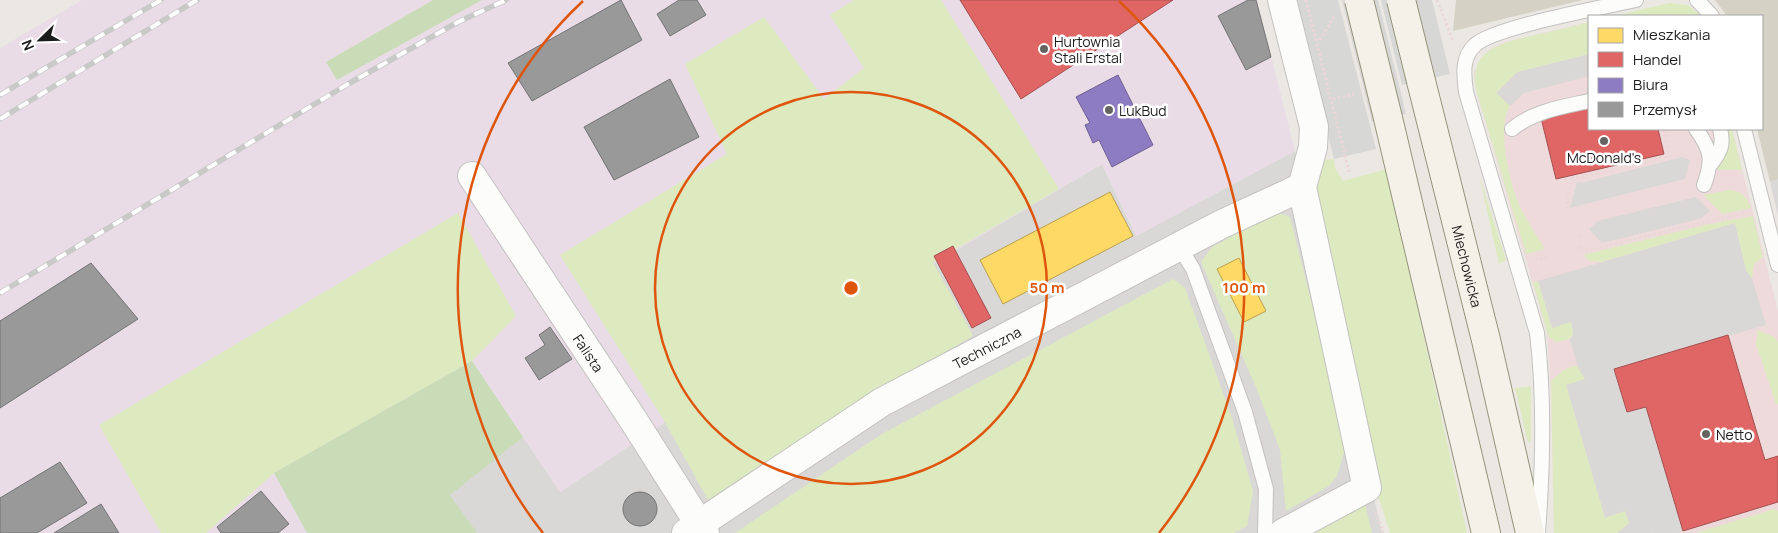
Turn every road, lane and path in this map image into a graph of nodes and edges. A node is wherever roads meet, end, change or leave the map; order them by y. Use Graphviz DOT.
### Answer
graph roads {
  1 [pos="1282,0"];
  2 [pos="1306,0"];
  3 [pos="1360,0"];
  4 [pos="1401,0"];
  5 [pos="1437,0"];
  6 [pos="1636,0"];
  7 [pos="1697,0"];
  8 [pos="1711,15"];
  9 [pos="1464,66"];
  10 [pos="1588,101"];
  11 [pos="1512,129"];
  12 [pos="1664,130"];
  13 [pos="1697,130"];
  14 [pos="1720,130"];
  15 [pos="1744,130"];
  16 [pos="1712,164"];
  17 [pos="1349,172"];
  18 [pos="472,176"];
  19 [pos="1704,185"];
  20 [pos="1302,187"];
  21 [pos="1566,209"];
  22 [pos="1752,212"];
  23 [pos="1579,235"];
  24 [pos="1179,246"];
  25 [pos="1549,256"];
  26 [pos="1528,262"];
  27 [pos="1778,266"];
  28 [pos="1778,509"];
  29 [pos="697,530"];
  30 [pos="1265,533"];
  31 [pos="1283,533"];
  32 [pos="1486,533"];
  33 [pos="1530,533"];
  34 [pos="1538,533"];
  35 [pos="1687,533"];
  1 -- 20 [label="street"];
  2 -- 17 [label="path, bridge"];
  3 -- 32 [label="main road, bridge"];
  4 -- 33 [label="main road, Miechowicka, bridge"];
  5 -- 9 [label="path"];
  6 -- 9 [label="lane"];
  7 -- 8 [label="lane"];
  9 -- 34 [label="lane"];
  10 -- 11 [label="lane"];
  12 -- 21 [label="path"];
  13 -- 16 [label="lane"];
  14 -- 16 [label="lane"];
  15 -- 27 [label="lane"];
  16 -- 19 [label="lane"];
  18 -- 29 [label="street, Falista"];
  20 -- 24 [label="street, Techniczna"];
  20 -- 31 [label="street"];
  22 -- 23 [label="path"];
  24 -- 29 [label="street, Techniczna"];
  24 -- 30 [label="lane"];
  25 -- 26 [label="path"];
  28 -- 35 [label="path"];
}
